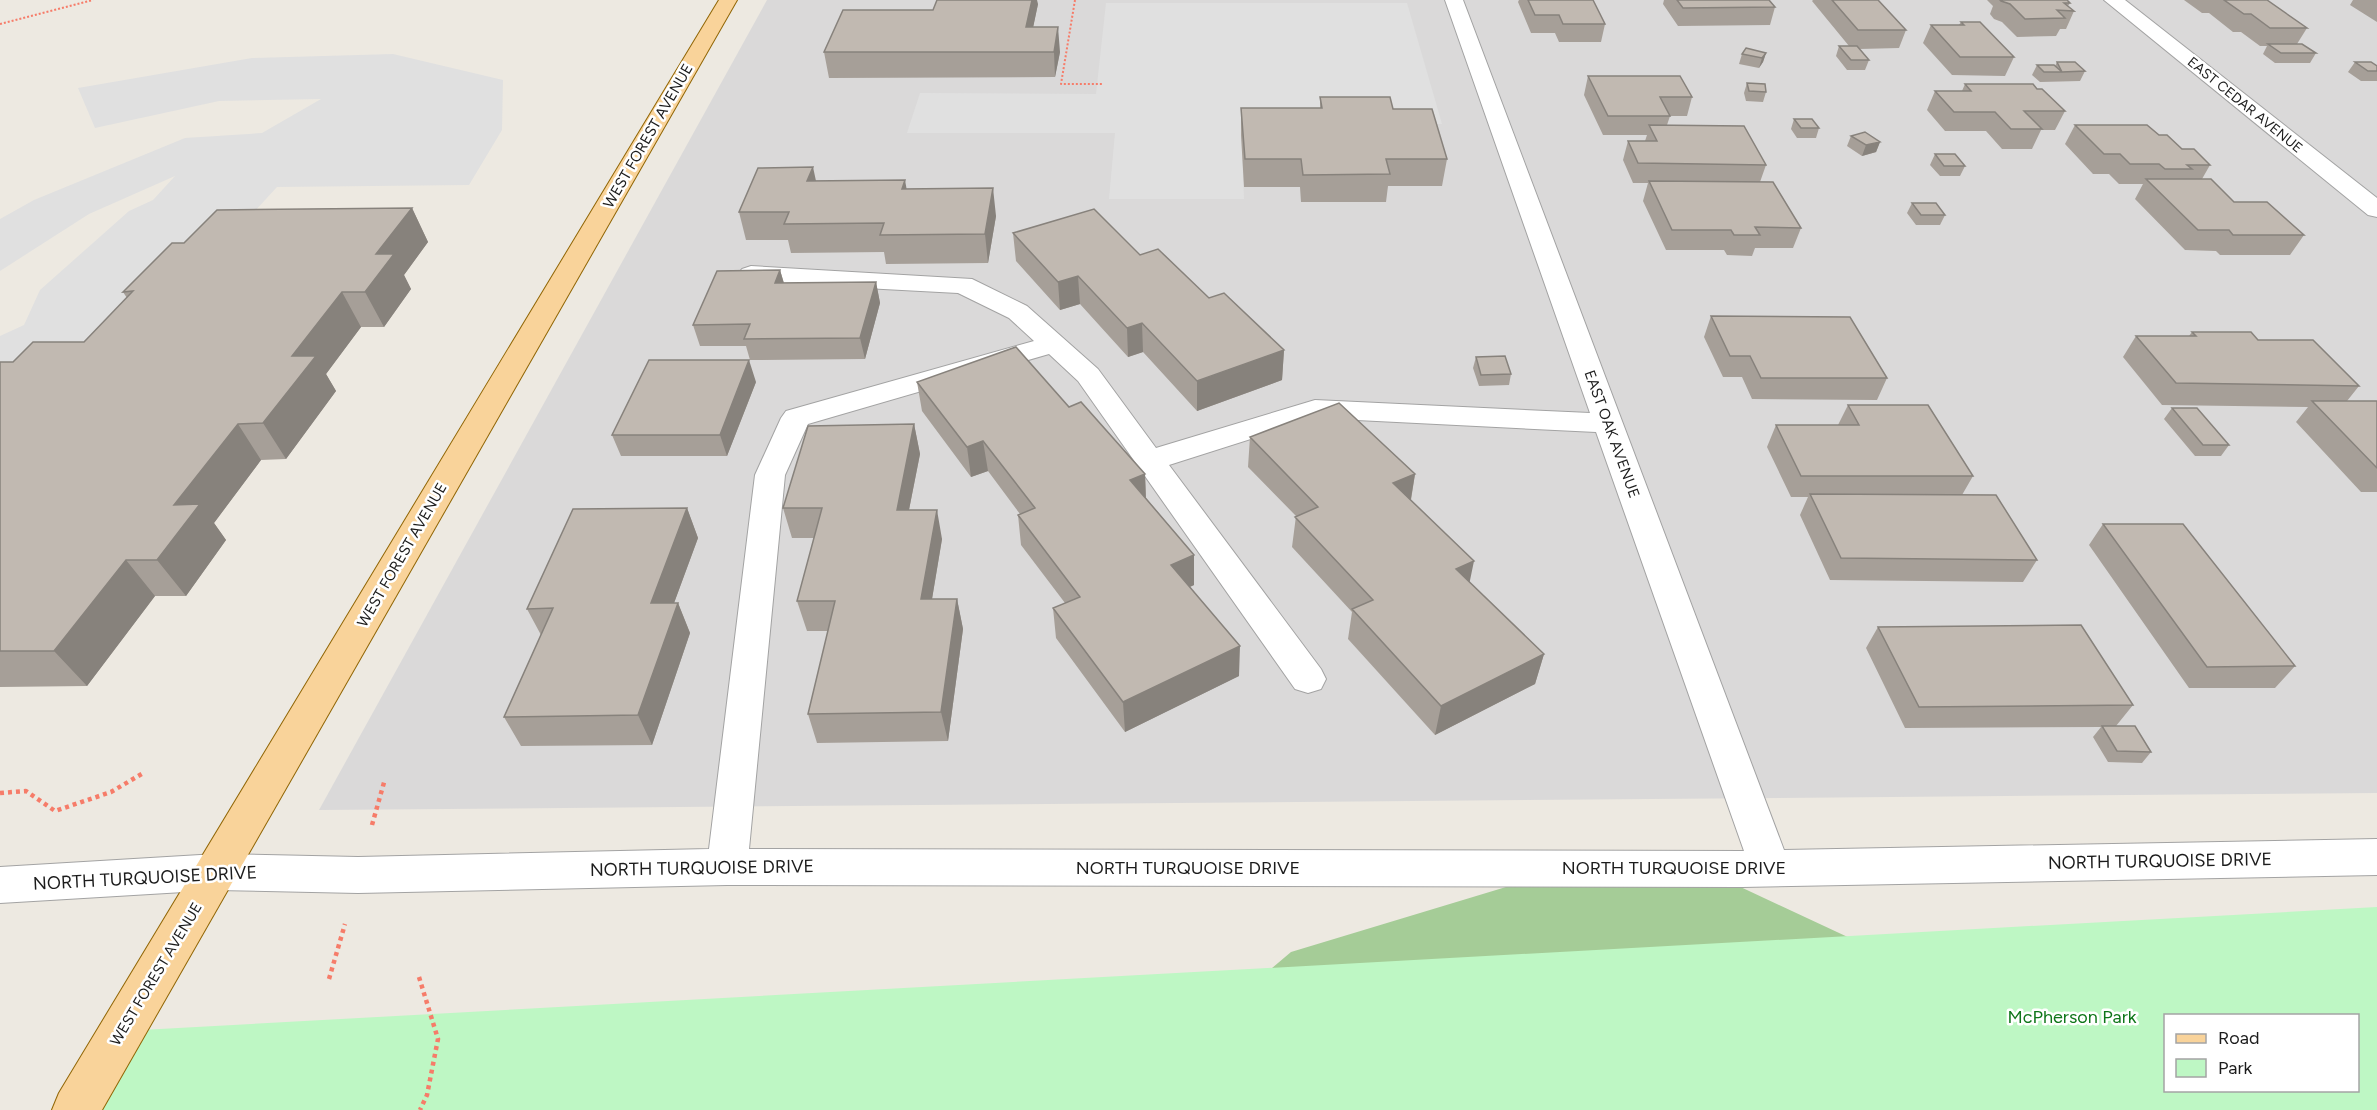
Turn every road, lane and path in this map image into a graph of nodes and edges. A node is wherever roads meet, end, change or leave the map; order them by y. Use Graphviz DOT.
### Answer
graph roads {
  1 [pos="93,0"];
  2 [pos="728,0"];
  3 [pos="1075,0"];
  4 [pos="1454,0"];
  5 [pos="2113,0"];
  6 [pos="0,24"];
  7 [pos="1102,84"];
  8 [pos="2377,210"];
  9 [pos="751,274"];
  10 [pos="1054,344"];
  11 [pos="1608,423"];
  12 [pos="1150,460"];
  13 [pos="1308,679"];
  14 [pos="146,772"];
  15 [pos="0,793"];
  16 [pos="2377,857"];
  17 [pos="727,867"];
  18 [pos="1770,868"];
  19 [pos="217,872"];
  20 [pos="0,885"];
  21 [pos="419,977"];
  22 [pos="76,1110"];
  23 [pos="420,1110"];
  1 -- 6 [label="path"];
  2 -- 19 [label="main road, WEST FOREST AVENUE"];
  3 -- 7 [label="path"];
  4 -- 11 [label="street, EAST OAK AVENUE"];
  5 -- 8 [label="street, EAST CEDAR AVENUE"];
  9 -- 10 [label="street"];
  10 -- 12 [label="street"];
  10 -- 17 [label="street"];
  11 -- 12 [label="street"];
  11 -- 18 [label="street, EAST OAK AVENUE"];
  12 -- 13 [label="street"];
  14 -- 15 [label="path"];
  16 -- 18 [label="street, NORTH TURQUOISE DRIVE"];
  17 -- 18 [label="street, NORTH TURQUOISE DRIVE"];
  17 -- 19 [label="street, NORTH TURQUOISE DRIVE"];
  19 -- 20 [label="street, NORTH TURQUOISE DRIVE"];
  19 -- 22 [label="main road, WEST FOREST AVENUE"];
  21 -- 23 [label="path"];
}
